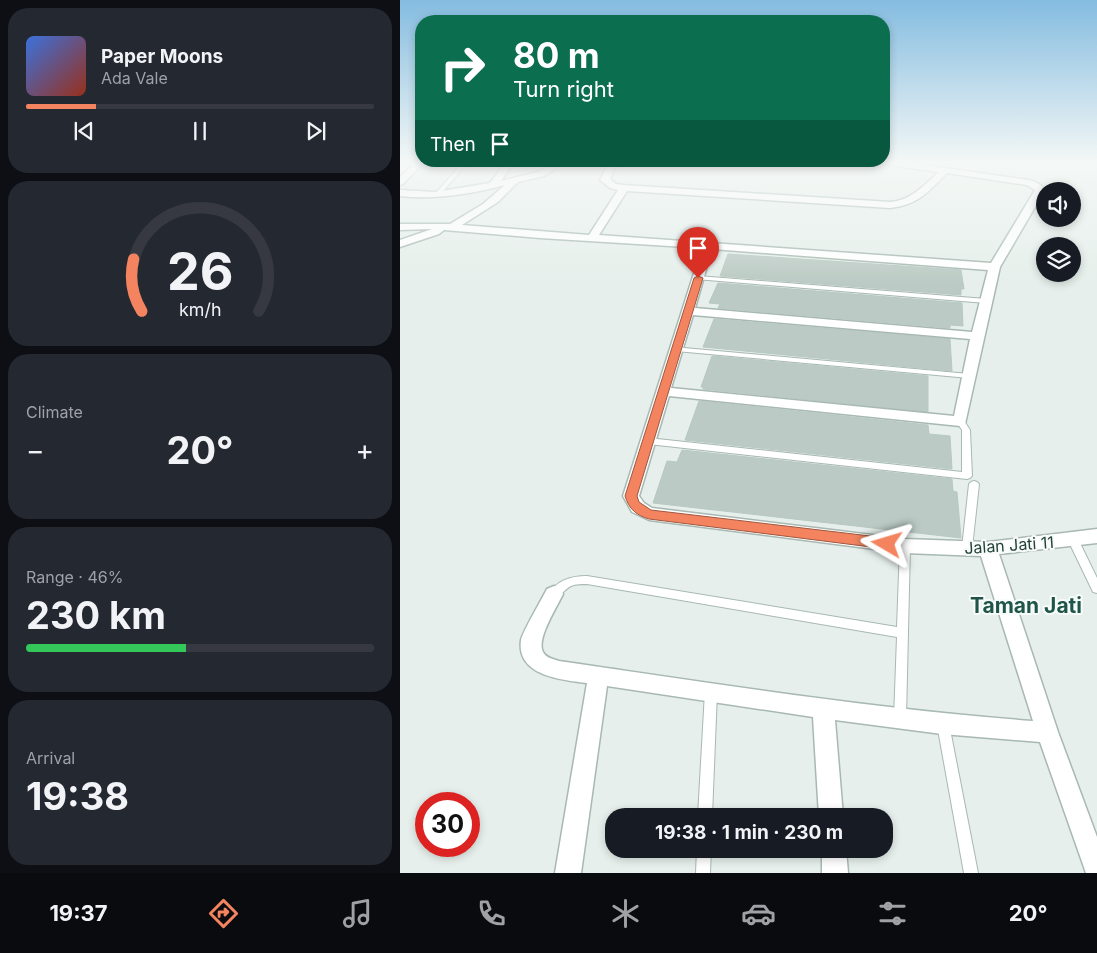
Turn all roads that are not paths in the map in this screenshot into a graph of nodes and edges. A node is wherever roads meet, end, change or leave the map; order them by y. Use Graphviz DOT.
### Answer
graph roads {
  1 [pos="491,203"];
  2 [pos="615,203"];
  3 [pos="855,203"];
  4 [pos="904,203"];
  5 [pos="1032,203"];
  6 [pos="447,226"];
  7 [pos="400,227"];
  8 [pos="593,237"];
  9 [pos="400,244"];
  10 [pos="708,245"];
  11 [pos="994,267"];
  12 [pos="698,278"];
  13 [pos="986,301"];
  14 [pos="688,311"];
  15 [pos="977,336"];
  16 [pos="676,349"];
  17 [pos="969,376"];
  18 [pos="663,391"];
  19 [pos="960,421"];
  20 [pos="648,441"];
  21 [pos="974,484"];
  22 [pos="1097,536"];
  23 [pos="1073,540"];
  24 [pos="905,546"];
  25 [pos="978,548"];
  26 [pos="1097,590"];
  27 [pos="554,594"];
  28 [pos="903,633"];
  29 [pos="598,677"];
  30 [pos="711,692"];
  31 [pos="823,708"];
  32 [pos="900,718"];
  33 [pos="942,724"];
  34 [pos="1047,732"];
  35 [pos="705,808"];
  36 [pos="830,808"];
  37 [pos="704,858"];
  38 [pos="835,858"];
  39 [pos="1097,870"];
  40 [pos="568,873"];
  41 [pos="703,873"];
  42 [pos="836,873"];
  43 [pos="971,873"];
  1 -- 6 [label="street"];
  2 -- 8 [label="street"];
  3 -- 4 [label="street"];
  5 -- 11 [label="street"];
  6 -- 7 [label="street"];
  6 -- 8 [label="street"];
  6 -- 9 [label="street"];
  8 -- 10 [label="street"];
  10 -- 11 [label="street"];
  10 -- 12 [label="street"];
  11 -- 13 [label="street"];
  12 -- 13 [label="lane"];
  12 -- 14 [label="street"];
  13 -- 15 [label="street"];
  14 -- 15 [label="street"];
  14 -- 16 [label="street"];
  15 -- 17 [label="street"];
  16 -- 17 [label="lane"];
  16 -- 18 [label="street"];
  17 -- 19 [label="street"];
  18 -- 19 [label="street"];
  18 -- 20 [label="street"];
  19 -- 20 [label="lane"];
  20 -- 24 [label="street, Jalan Jati 11"];
  21 -- 25 [label="lane"];
  22 -- 23 [label="street, Jalan Jati 11"];
  23 -- 25 [label="street, Jalan Jati 11"];
  23 -- 26 [label="lane"];
  24 -- 25 [label="street, Jalan Jati 11"];
  24 -- 28 [label="lane"];
  25 -- 34 [label="street"];
  27 -- 28 [label="lane"];
  27 -- 29 [label="street"];
  28 -- 32 [label="lane"];
  29 -- 30 [label="street"];
  29 -- 40 [label="street"];
  30 -- 31 [label="street"];
  30 -- 35 [label="lane"];
  31 -- 32 [label="street"];
  31 -- 36 [label="street"];
  32 -- 33 [label="street"];
  33 -- 34 [label="street"];
  33 -- 43 [label="lane"];
  34 -- 39 [label="street"];
  37 -- 41 [label="lane"];
  38 -- 42 [label="street"];
}
